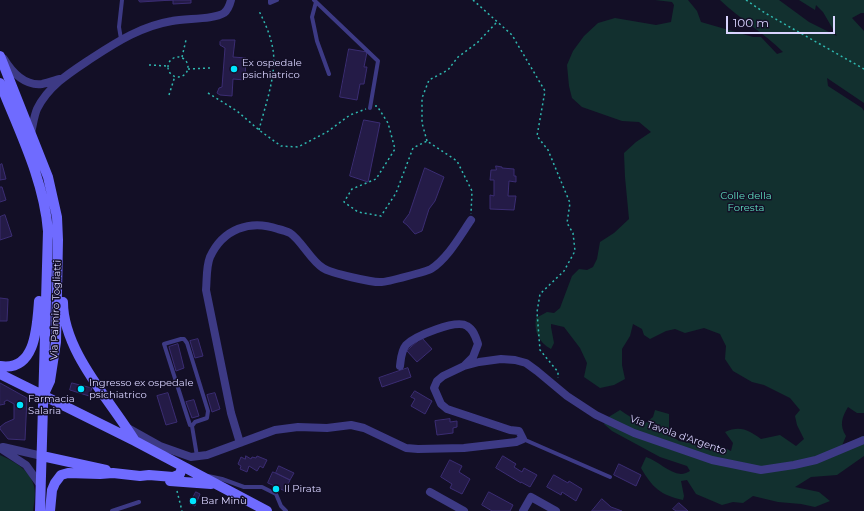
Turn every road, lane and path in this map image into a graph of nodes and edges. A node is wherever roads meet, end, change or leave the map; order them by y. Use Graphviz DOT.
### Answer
graph roads {
  1 [pos="122,0"];
  2 [pos="231,0"];
  3 [pos="270,0"];
  4 [pos="277,0"];
  5 [pos="473,0"];
  6 [pos="746,0"];
  7 [pos="315,1"];
  8 [pos="259,11"];
  9 [pos="497,22"];
  10 [pos="121,39"];
  11 [pos="186,40"];
  12 [pos="0,52"];
  13 [pos="0,56"];
  14 [pos="182,58"];
  15 [pos="149,65"];
  16 [pos="168,66"];
  17 [pos="210,68"];
  18 [pos="188,69"];
  19 [pos="864,69"];
  20 [pos="329,74"];
  21 [pos="175,76"];
  22 [pos="61,78"];
  23 [pos="0,83"];
  24 [pos="208,93"];
  25 [pos="169,95"];
  26 [pos="370,108"];
  27 [pos="259,130"];
  28 [pos="31,133"];
  29 [pos="427,141"];
  30 [pos="471,220"];
  31 [pos="48,232"];
  32 [pos="58,240"];
  33 [pos="0,366"];
  34 [pos="400,366"];
  35 [pos="464,366"];
  36 [pos="0,374"];
  37 [pos="557,388"];
  38 [pos="43,395"];
  39 [pos="62,405"];
  40 [pos="42,423"];
  41 [pos="192,426"];
  42 [pos="126,427"];
  43 [pos="523,439"];
  44 [pos="864,440"];
  45 [pos="135,442"];
  46 [pos="240,443"];
  47 [pos="0,447"];
  48 [pos="42,456"];
  49 [pos="197,456"];
  50 [pos="182,466"];
  51 [pos="113,473"];
  52 [pos="140,476"];
  53 [pos="610,477"];
  54 [pos="206,479"];
  55 [pos="215,484"];
  56 [pos="41,486"];
  57 [pos="176,491"];
  58 [pos="430,492"];
  59 [pos="139,502"];
  60 [pos="40,511"];
  61 [pos="50,511"];
  62 [pos="112,511"];
  63 [pos="182,511"];
  64 [pos="267,511"];
  65 [pos="286,511"];
  66 [pos="464,511"];
  67 [pos="523,511"];
  68 [pos="556,511"];
  1 -- 10 [label="lane"];
  2 -- 10 [label="street"];
  3 -- 4 [label="lane"];
  5 -- 9 [label="path"];
  6 -- 19 [label="path"];
  7 -- 20 [label="lane"];
  7 -- 26 [label="lane"];
  8 -- 27 [label="path"];
  9 -- 29 [label="path"];
  9 -- 37 [label="path"];
  10 -- 22 [label="street"];
  11 -- 14 [label="path"];
  12 -- 22 [label="street"];
  13 -- 28 [label="street, Via Palmiro Togliatti"];
  14 -- 16 [label="path"];
  14 -- 18 [label="path"];
  15 -- 16 [label="path"];
  16 -- 21 [label="path"];
  17 -- 18 [label="path"];
  18 -- 21 [label="path"];
  21 -- 25 [label="path"];
  22 -- 28 [label="street"];
  23 -- 31 [label="street, Via Palmiro Togliatti"];
  24 -- 27 [label="path"];
  26 -- 27 [label="path"];
  26 -- 29 [label="path"];
  28 -- 32 [label="street, Via Palmiro Togliatti"];
  29 -- 30 [label="path"];
  30 -- 46 [label="street"];
  31 -- 33 [label="street"];
  31 -- 38 [label="street, Via Palmiro Togliatti"];
  32 -- 38 [label="street, Via Palmiro Togliatti"];
  32 -- 42 [label="street"];
  34 -- 35 [label="street"];
  35 -- 37 [label="street, Via Tavola d'Argento"];
  35 -- 43 [label="street, Via Tavola d'Argento"];
  36 -- 38 [label="street"];
  37 -- 44 [label="street, Via Tavola d'Argento"];
  38 -- 39 [label="street"];
  38 -- 40 [label="street"];
  39 -- 40 [label="street"];
  39 -- 45 [label="street"];
  40 -- 48 [label="street"];
  41 -- 41 [label="lane"];
  41 -- 49 [label="lane"];
  42 -- 45 [label="street"];
  42 -- 49 [label="street"];
  43 -- 46 [label="street"];
  43 -- 53 [label="lane"];
  45 -- 50 [label="street"];
  46 -- 49 [label="street"];
  47 -- 48 [label="street"];
  47 -- 56 [label="street"];
  48 -- 51 [label="street"];
  48 -- 56 [label="street"];
  50 -- 52 [label="street"];
  50 -- 54 [label="street"];
  51 -- 52 [label="street"];
  51 -- 61 [label="street"];
  52 -- 55 [label="street"];
  54 -- 55 [label="street"];
  54 -- 65 [label="lane"];
  55 -- 64 [label="street"];
  56 -- 60 [label="street"];
  57 -- 63 [label="path"];
  58 -- 66 [label="street"];
  59 -- 62 [label="lane"];
  67 -- 68 [label="street"];
}
